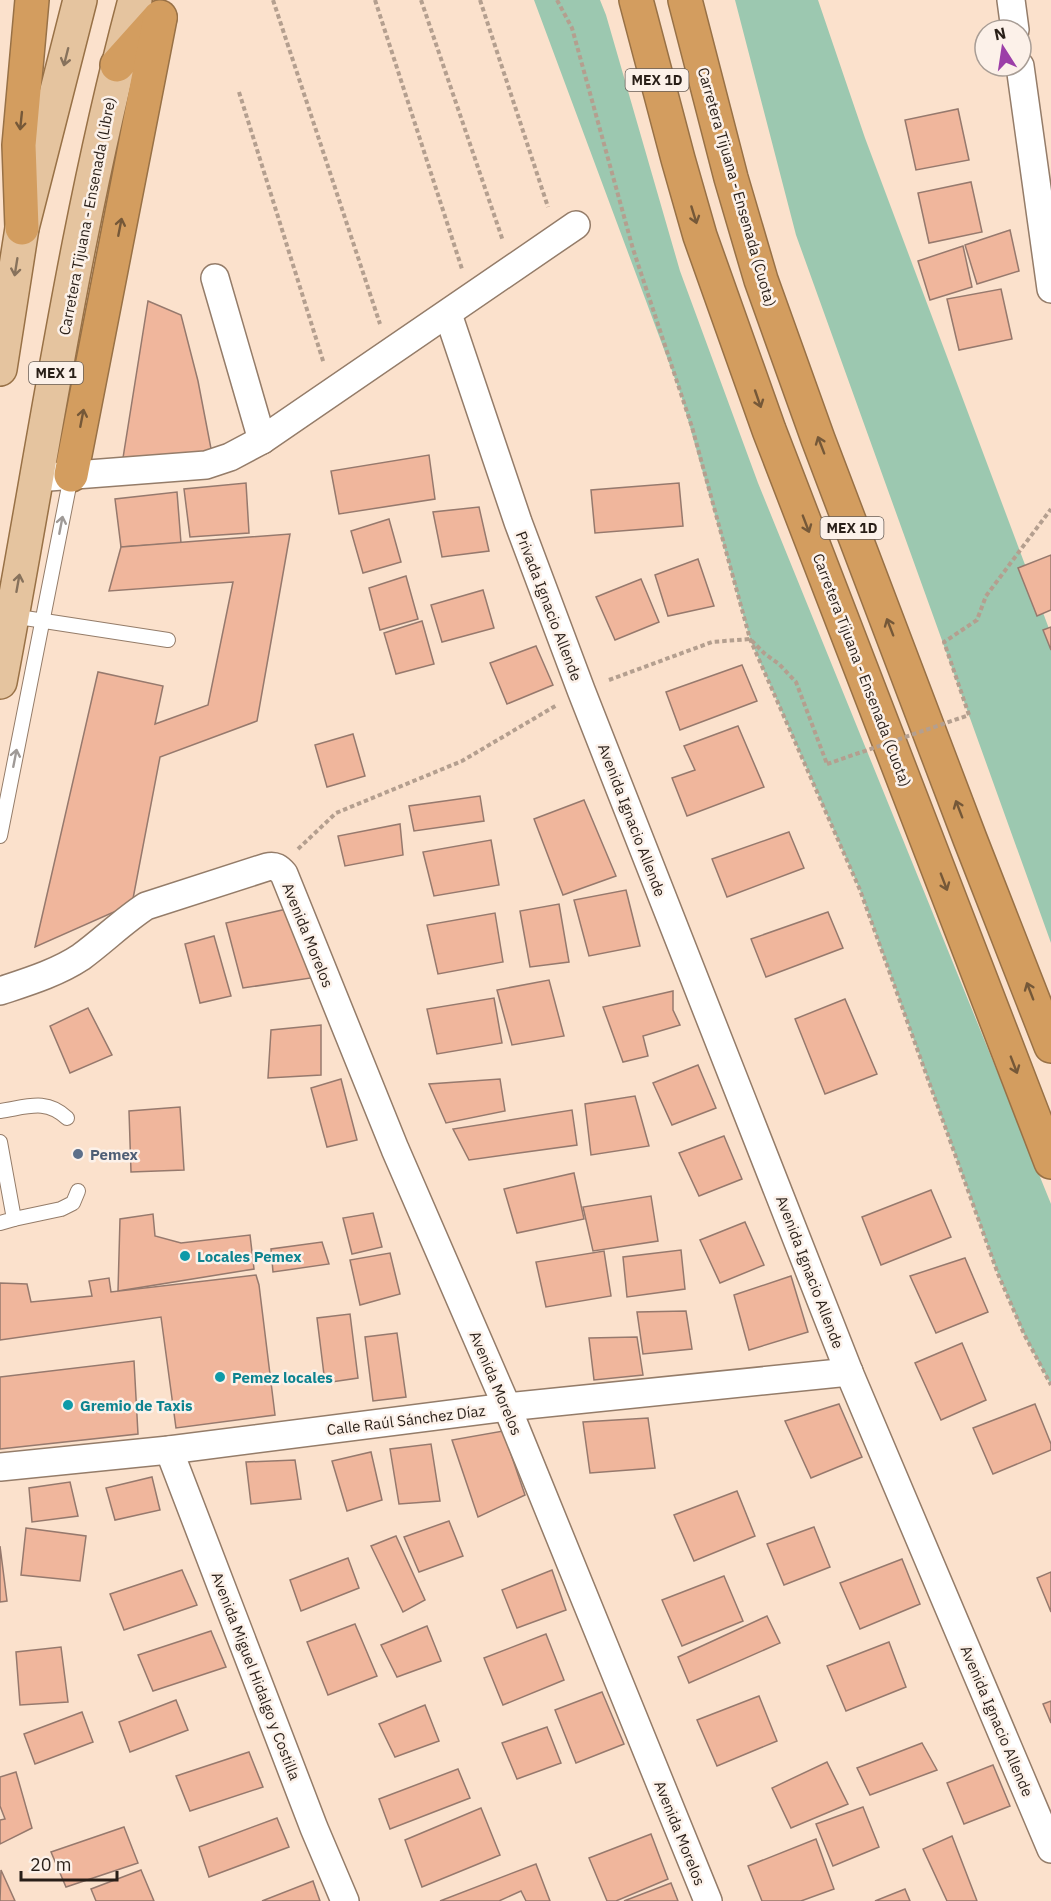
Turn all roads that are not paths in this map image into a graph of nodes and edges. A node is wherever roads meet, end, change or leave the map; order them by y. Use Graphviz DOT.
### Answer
graph roads {
  1 [pos="32,0"];
  2 [pos="80,0"];
  3 [pos="617,0"];
  4 [pos="636,0"];
  5 [pos="1011,0"];
  6 [pos="685,1"];
  7 [pos="153,6"];
  8 [pos="1013,18"];
  9 [pos="117,65"];
  10 [pos="1022,78"];
  11 [pos="678,159"];
  12 [pos="22,228"];
  13 [pos="567,231"];
  14 [pos="214,278"];
  15 [pos="1051,289"];
  16 [pos="448,314"];
  17 [pos="0,369"];
  18 [pos="262,440"];
  19 [pos="71,476"];
  20 [pos="36,478"];
  21 [pos="27,618"];
  22 [pos="168,640"];
  23 [pos="0,682"];
  24 [pos="581,690"];
  25 [pos="0,836"];
  26 [pos="0,991"];
  27 [pos="1051,1046"];
  28 [pos="0,1111"];
  29 [pos="67,1118"];
  30 [pos="0,1142"];
  31 [pos="1051,1162"];
  32 [pos="78,1191"];
  33 [pos="14,1220"];
  34 [pos="0,1223"];
  35 [pos="849,1372"];
  36 [pos="507,1407"];
  37 [pos="169,1450"];
  38 [pos="0,1467"];
  39 [pos="1051,1849"];
  40 [pos="345,1901"];
  41 [pos="708,1901"];
  1 -- 12 [label="highway, one-way"];
  2 -- 12 [label="main road, one-way"];
  3 -- 11 [label="highway"];
  4 -- 11 [label="highway, Carretera Tijuana - Ensenada (Cuota) / MEX 1D"];
  5 -- 8 [label="street"];
  27 -- 6 [label="highway, Carretera Tijuana - Ensenada (Cuota) / MEX 1D, one-way"];
  7 -- 9 [label="highway"];
  19 -- 7 [label="highway, one-way"];
  9 -- 20 [label="main road, Carretera Tijuana - Ensenada (Libre) / MEX 1"];
  10 -- 15 [label="street"];
  11 -- 31 [label="highway, Carretera Tijuana - Ensenada (Cuota) / MEX 1D, one-way"];
  12 -- 17 [label="main road, one-way"];
  13 -- 16 [label="street"];
  14 -- 18 [label="street"];
  16 -- 18 [label="street"];
  16 -- 24 [label="street, Privada Ignacio Allende"];
  18 -- 19 [label="street"];
  19 -- 20 [label="street"];
  21 -- 19 [label="lane, one-way"];
  21 -- 20 [label="main road, Carretera Tijuana - Ensenada (Libre) / MEX 1, one-way"];
  21 -- 22 [label="lane"];
  21 -- 23 [label="main road, Carretera Tijuana - Ensenada (Libre) / MEX 1"];
  25 -- 21 [label="lane, one-way"];
  24 -- 35 [label="street, Avenida Ignacio Allende"];
  26 -- 36 [label="street, Avenida Morelos"];
  28 -- 29 [label="lane"];
  30 -- 33 [label="lane"];
  32 -- 33 [label="lane"];
  33 -- 34 [label="lane"];
  35 -- 36 [label="street, Calle Raúl Sánchez Díaz"];
  35 -- 39 [label="street, Avenida Ignacio Allende"];
  36 -- 37 [label="street, Calle Raúl Sánchez Díaz"];
  36 -- 41 [label="street, Avenida Morelos"];
  37 -- 38 [label="street, Calle Raúl Sánchez Díaz"];
  37 -- 40 [label="street, Avenida Miguel Hidalgo y Costilla"];
}
